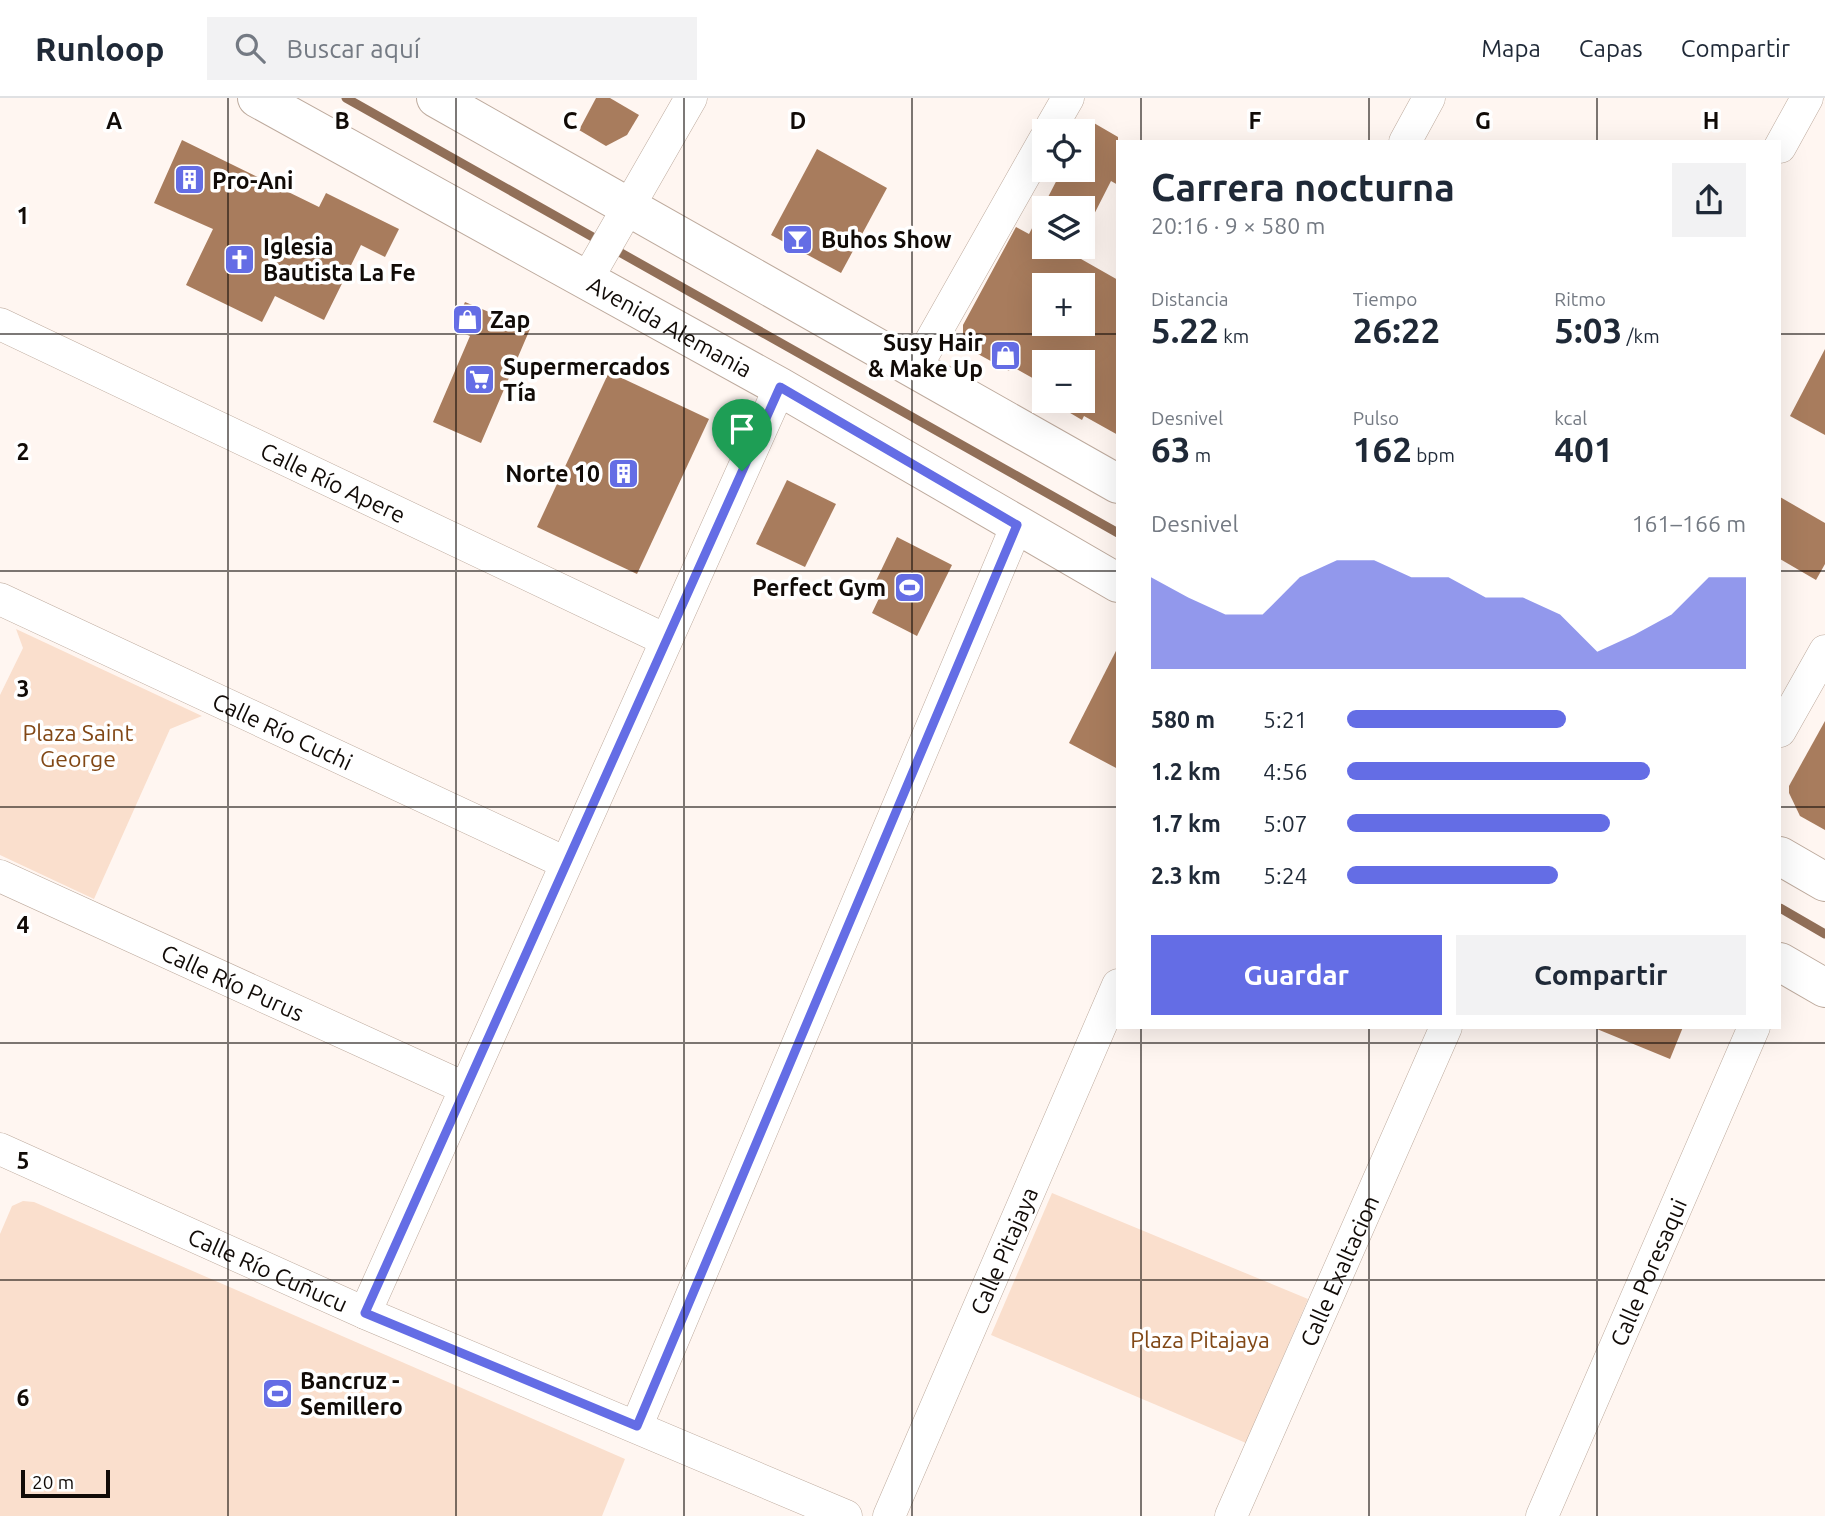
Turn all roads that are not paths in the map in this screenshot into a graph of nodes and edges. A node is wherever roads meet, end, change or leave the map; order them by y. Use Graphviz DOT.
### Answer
graph roads {
  1 [pos="257,98"];
  2 [pos="436,98"];
  3 [pos="691,98"];
  4 [pos="1068,98"];
  5 [pos="1429,98"];
  6 [pos="1807,98"];
  7 [pos="1056,119"];
  8 [pos="1406,140"];
  9 [pos="1781,145"];
  10 [pos="1032,162"];
  11 [pos="623,215"];
  12 [pos="590,273"];
  13 [pos="0,324"];
  14 [pos="915,369"];
  15 [pos="780,387"];
  16 [pos="1116,483"];
  17 [pos="1017,525"];
  18 [pos="1116,582"];
  19 [pos="0,599"];
  20 [pos="666,640"];
  21 [pos="1825,651"];
  22 [pos="1781,729"];
  23 [pos="1781,857"];
  24 [pos="566,863"];
  25 [pos="0,876"];
  26 [pos="1825,882"];
  27 [pos="1781,965"];
  28 [pos="1825,988"];
  29 [pos="1116,990"];
  30 [pos="1445,1029"];
  31 [pos="1753,1029"];
  32 [pos="465,1088"];
  33 [pos="1,1151"];
  34 [pos="365,1313"];
  35 [pos="637,1426"];
  36 [pos="846,1516"];
  37 [pos="889,1516"];
  38 [pos="1231,1516"];
  39 [pos="1542,1516"];
  1 -- 12 [label="main road, Avenida Alemania"];
  2 -- 11 [label="main road"];
  3 -- 11 [label="street"];
  4 -- 7 [label="street"];
  5 -- 8 [label="street"];
  6 -- 9 [label="street"];
  10 -- 14 [label="street"];
  11 -- 12 [label="street"];
  11 -- 14 [label="main road"];
  12 -- 15 [label="main road, Avenida Alemania"];
  13 -- 20 [label="street, Calle Río Apere"];
  14 -- 16 [label="main road"];
  15 -- 17 [label="main road, Avenida Alemania"];
  15 -- 20 [label="street"];
  17 -- 18 [label="main road, Avenida Alemania"];
  17 -- 35 [label="street"];
  19 -- 24 [label="street, Calle Río Cuchi"];
  20 -- 24 [label="street"];
  21 -- 22 [label="street"];
  23 -- 26 [label="main road"];
  24 -- 32 [label="street"];
  25 -- 32 [label="street, Calle Río Purus"];
  27 -- 28 [label="main road"];
  29 -- 37 [label="street, Calle Pitajaya"];
  30 -- 38 [label="street, Calle Exaltacion"];
  31 -- 39 [label="street, Calle Poresaqui"];
  32 -- 34 [label="street"];
  33 -- 34 [label="street, Calle Río Cuñucu"];
  34 -- 35 [label="street, Calle Río Cuñucu"];
  35 -- 36 [label="street, Calle Río Cuñucu"];
}
